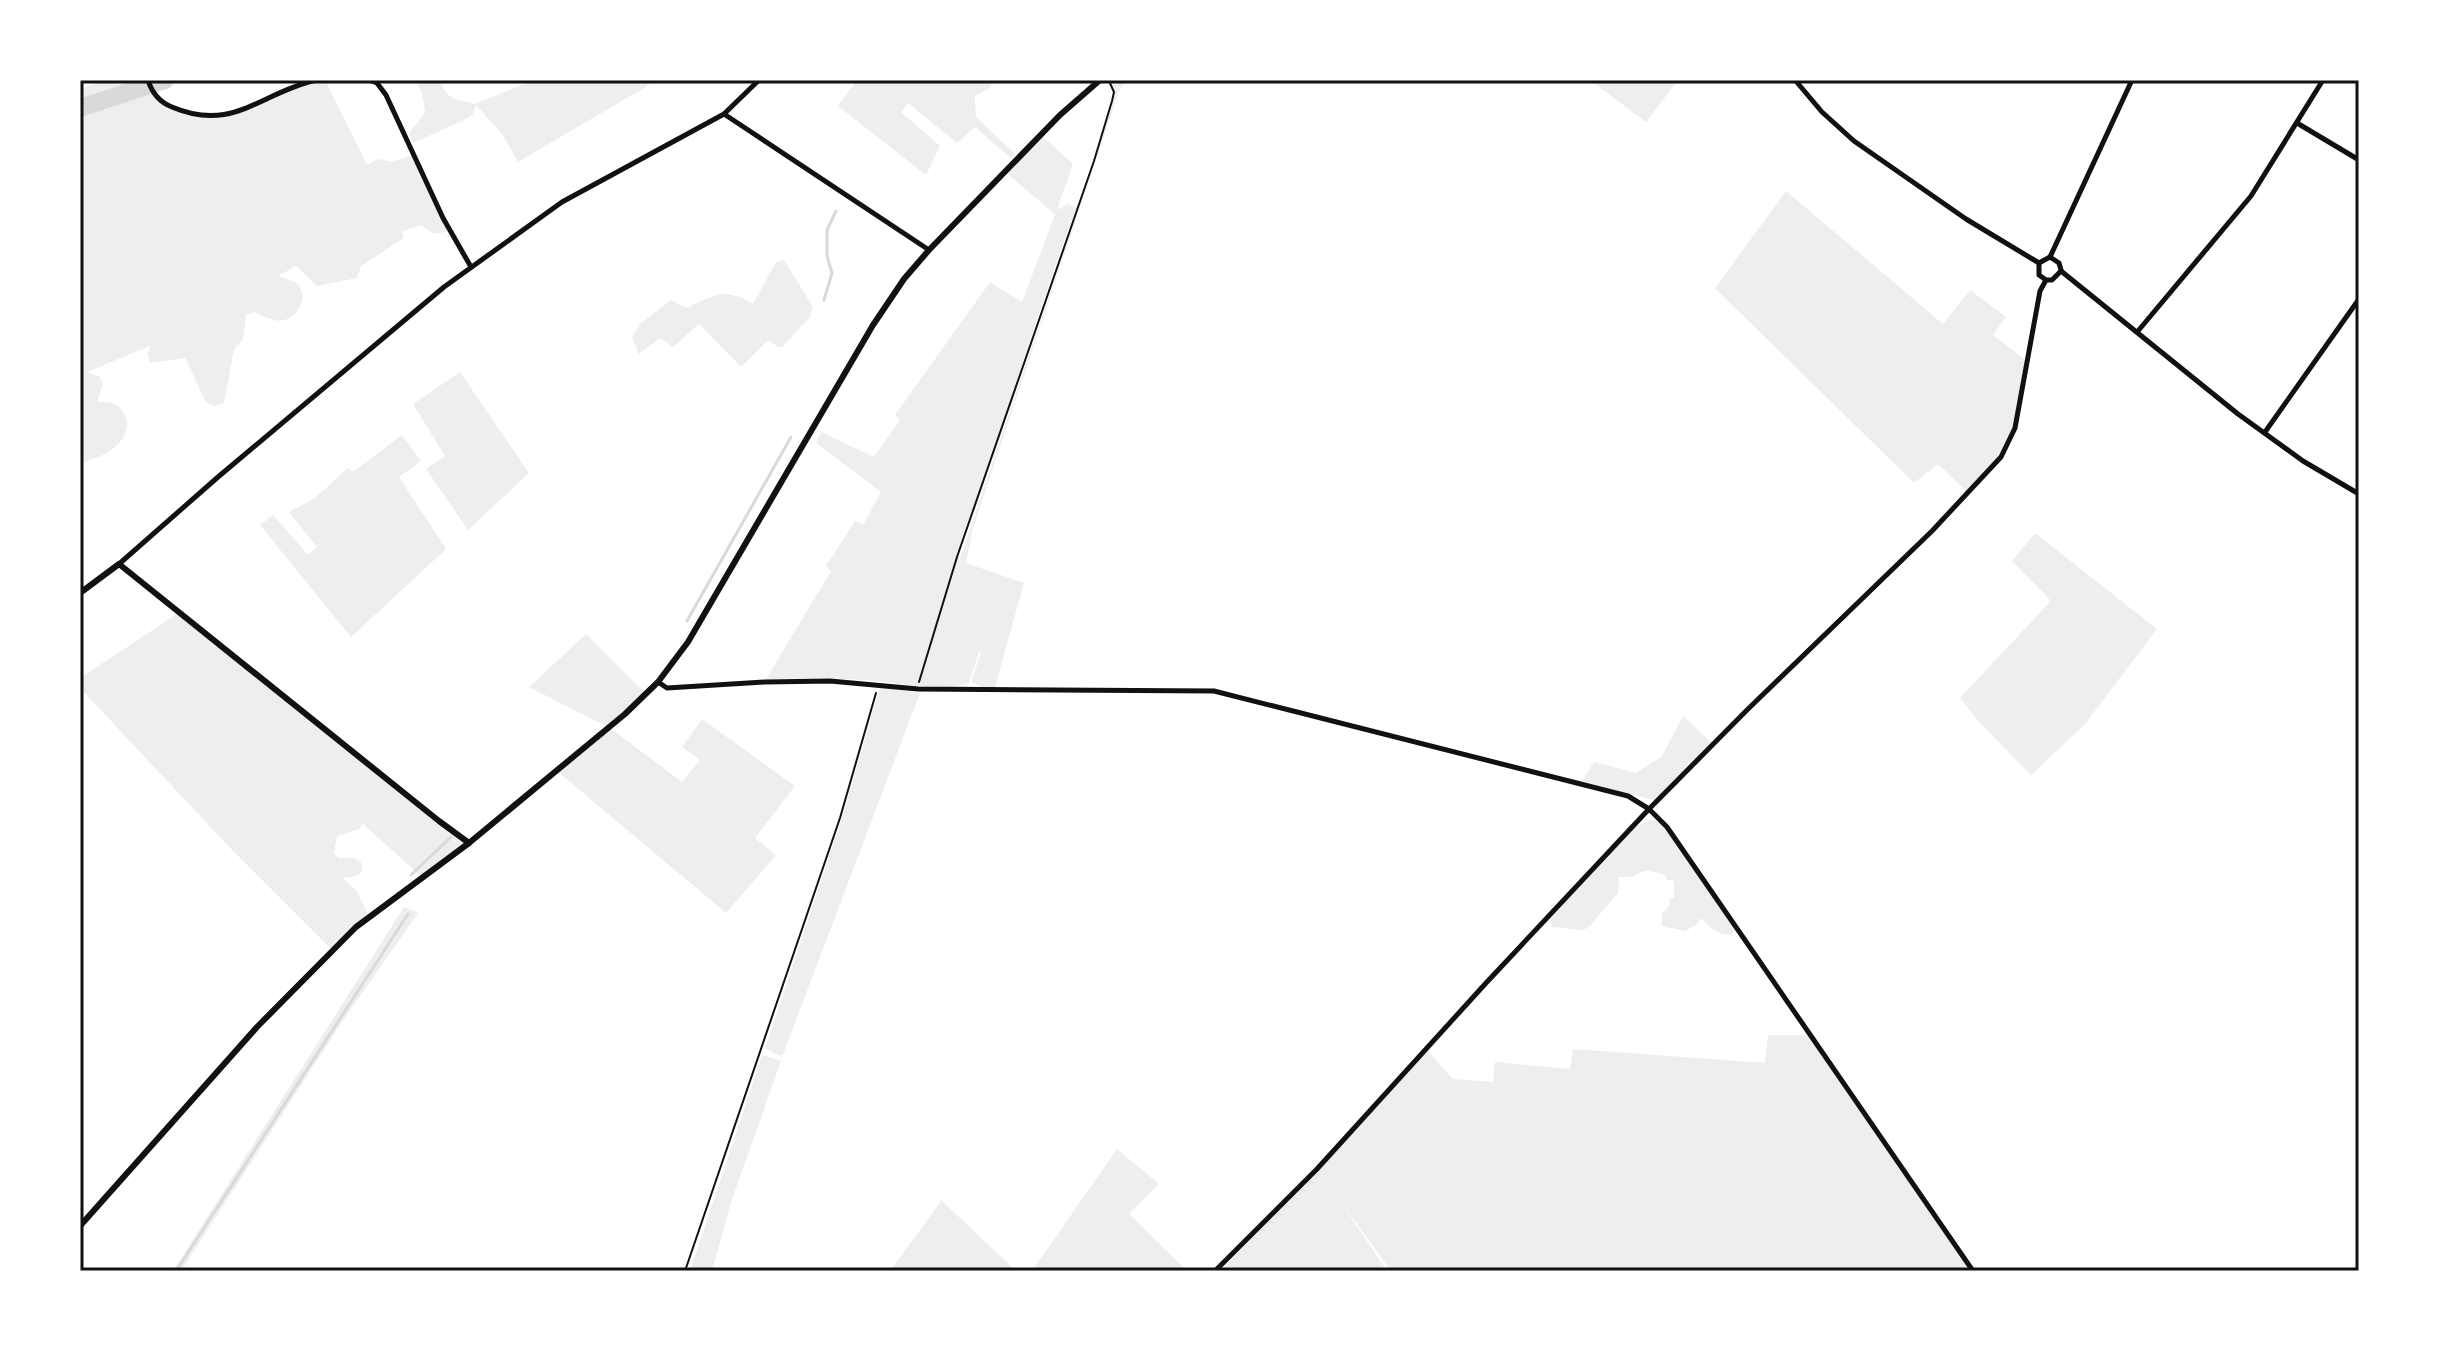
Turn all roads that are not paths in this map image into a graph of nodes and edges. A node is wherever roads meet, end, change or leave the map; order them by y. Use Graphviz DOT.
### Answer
graph roads {
  1 [pos="148,80"];
  2 [pos="316,80"];
  3 [pos="369,80"];
  4 [pos="759,80"];
  5 [pos="1100,80"];
  6 [pos="1795,80"];
  7 [pos="2132,80"];
  8 [pos="2323,80"];
  9 [pos="724,114"];
  10 [pos="2297,123"];
  11 [pos="2359,160"];
  12 [pos="929,250"];
  13 [pos="2050,257"];
  14 [pos="2039,263"];
  15 [pos="471,267"];
  16 [pos="2061,271"];
  17 [pos="2046,280"];
  18 [pos="2359,299"];
  19 [pos="2138,331"];
  20 [pos="2265,432"];
  21 [pos="2359,494"];
  22 [pos="119,564"];
  23 [pos="80,593"];
  24 [pos="658,682"];
  25 [pos="1649,809"];
  26 [pos="469,843"];
  27 [pos="80,1226"];
  28 [pos="1215,1271"];
  29 [pos="1973,1271"];
  1 -- 2 [label="street"];
  3 -- 15 [label="street"];
  4 -- 9 [label="street"];
  5 -- 12 [label="main road"];
  6 -- 14 [label="street"];
  7 -- 13 [label="street"];
  8 -- 10 [label="street"];
  9 -- 12 [label="street"];
  9 -- 15 [label="street"];
  10 -- 11 [label="street"];
  10 -- 19 [label="street"];
  12 -- 24 [label="main road"];
  13 -- 14 [label="street"];
  13 -- 16 [label="street"];
  14 -- 17 [label="street"];
  15 -- 22 [label="street"];
  16 -- 17 [label="street"];
  16 -- 19 [label="street"];
  17 -- 25 [label="street"];
  18 -- 20 [label="street"];
  19 -- 20 [label="street"];
  20 -- 21 [label="street"];
  22 -- 23 [label="main road"];
  22 -- 26 [label="main road"];
  24 -- 25 [label="street"];
  24 -- 26 [label="main road"];
  25 -- 28 [label="street"];
  25 -- 29 [label="street"];
  26 -- 27 [label="main road"];
}
